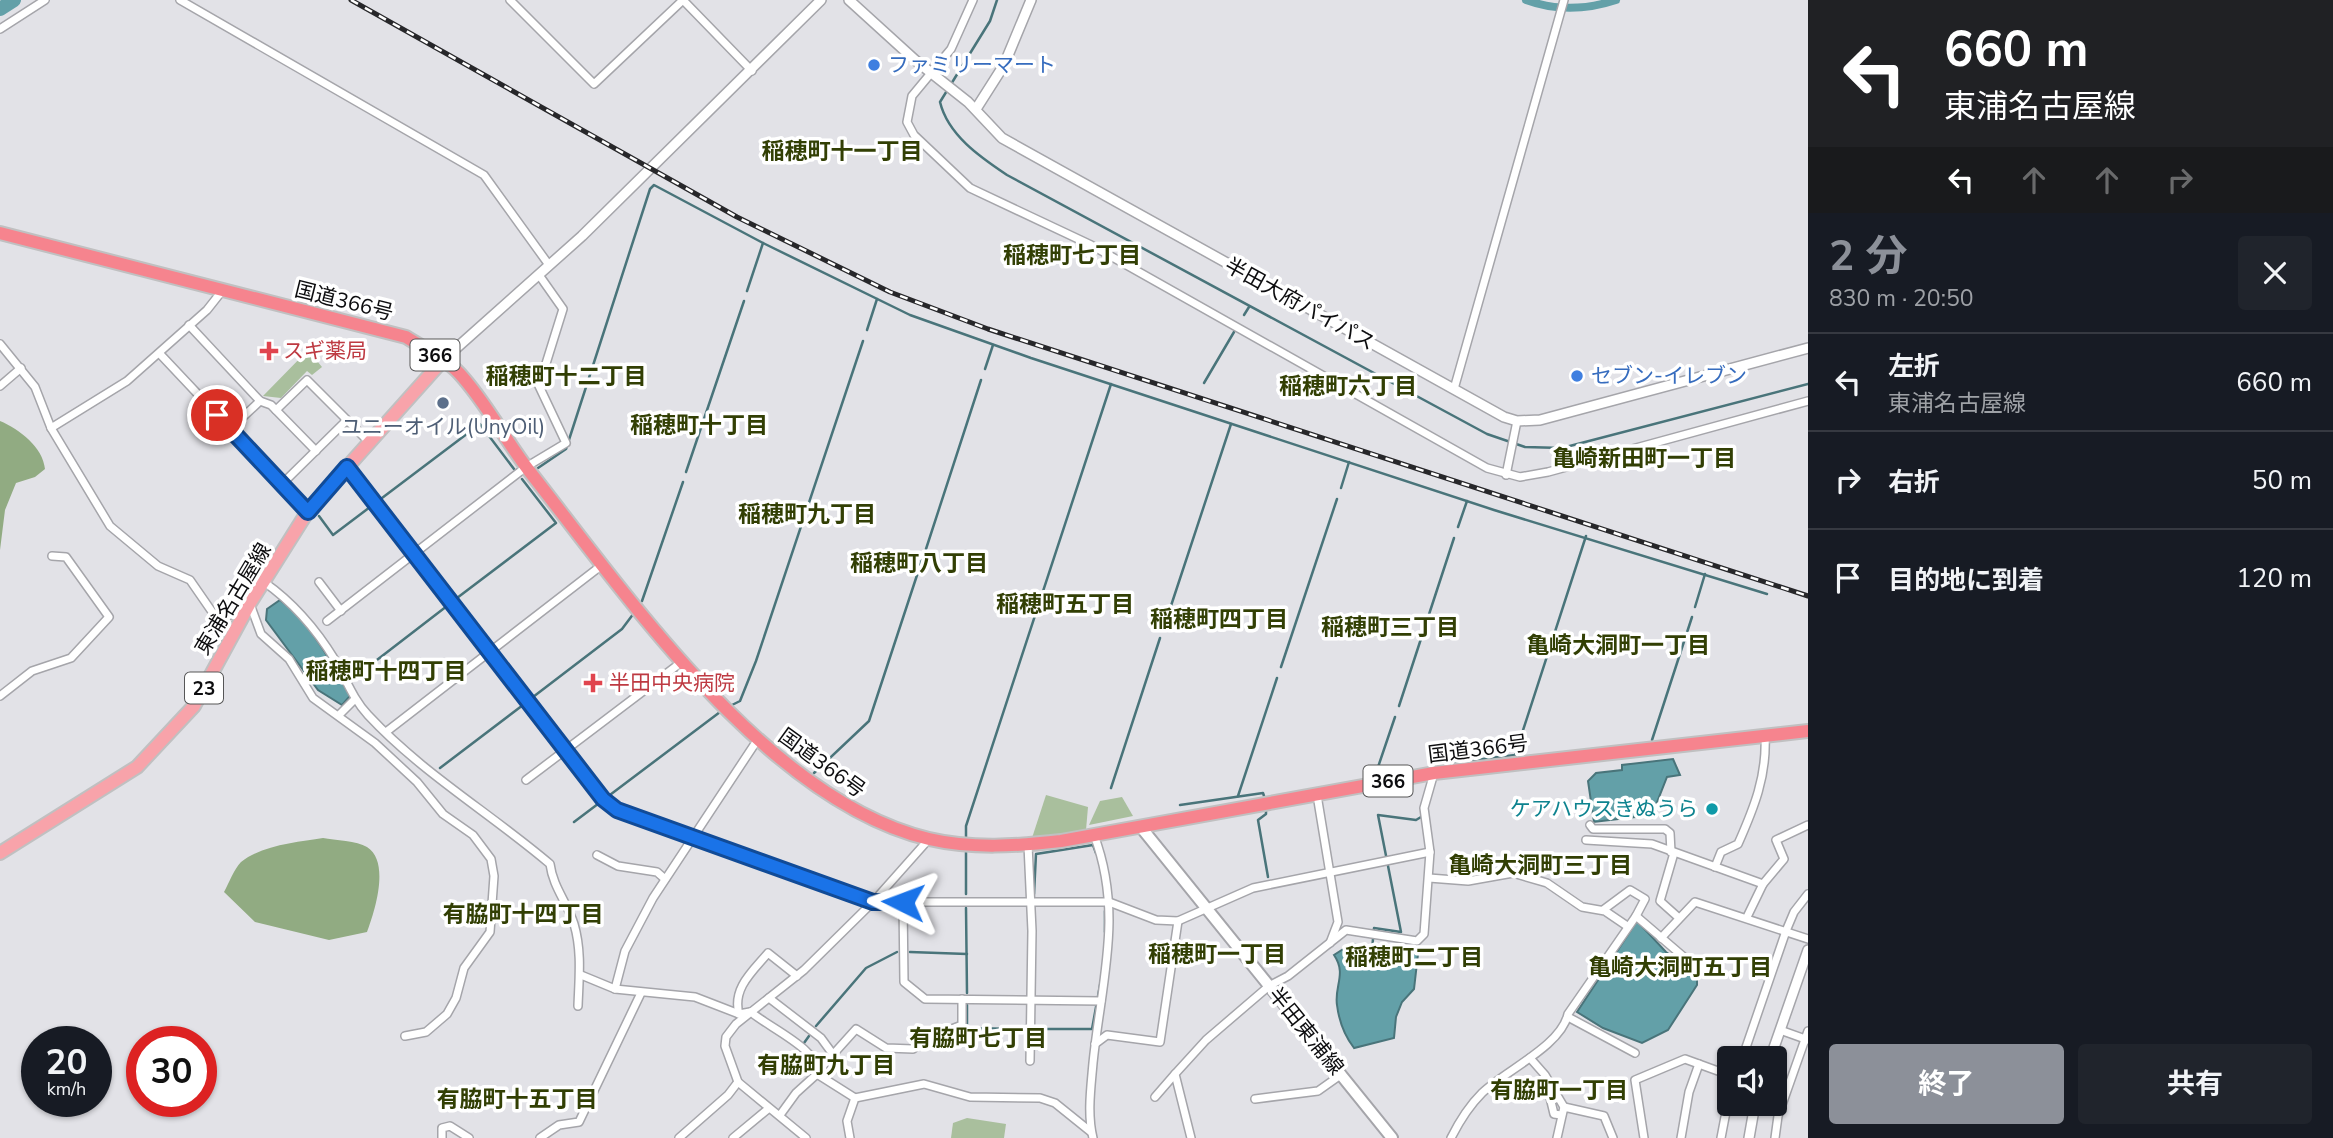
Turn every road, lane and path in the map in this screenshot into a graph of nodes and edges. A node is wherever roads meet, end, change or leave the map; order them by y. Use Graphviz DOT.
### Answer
graph roads {
  1 [pos="45,0"];
  2 [pos="180,0"];
  3 [pos="510,0"];
  4 [pos="683,0"];
  5 [pos="821,0"];
  6 [pos="849,0"];
  7 [pos="974,0"];
  8 [pos="1031,0"];
  9 [pos="1564,0"];
  10 [pos="0,29"];
  11 [pos="752,71"];
  12 [pos="934,72"];
  13 [pos="976,109"];
  14 [pos="0,233"];
  15 [pos="549,265"];
  16 [pos="539,275"];
  17 [pos="222,291"];
  18 [pos="190,325"];
  19 [pos="0,344"];
  20 [pos="1808,348"];
  21 [pos="160,354"];
  22 [pos="443,360"];
  23 [pos="21,368"];
  24 [pos="0,386"];
  25 [pos="1454,389"];
  26 [pos="260,401"];
  27 [pos="1808,401"];
  28 [pos="276,410"];
  29 [pos="347,420"];
  30 [pos="1517,425"];
  31 [pos="51,428"];
  32 [pos="229,430"];
  33 [pos="369,442"];
  34 [pos="316,451"];
  35 [pos="347,467"];
  36 [pos="526,467"];
  37 [pos="1506,475"];
  38 [pos="282,484"];
  39 [pos="308,512"];
  40 [pos="415,554"];
  41 [pos="52,556"];
  42 [pos="602,565"];
  43 [pos="264,582"];
  44 [pos="319,582"];
  45 [pos="247,607"];
  46 [pos="341,611"];
  47 [pos="327,621"];
  48 [pos="491,653"];
  49 [pos="683,661"];
  50 [pos="0,696"];
  51 [pos="355,699"];
  52 [pos="339,715"];
  53 [pos="1808,731"];
  54 [pos="386,732"];
  55 [pos="1765,736"];
  56 [pos="758,739"];
  57 [pos="566,750"];
  58 [pos="1434,773"];
  59 [pos="526,780"];
  60 [pos="1317,795"];
  61 [pos="1590,825"];
  62 [pos="1808,825"];
  63 [pos="1140,826"];
  64 [pos="1094,835"];
  65 [pos="695,839"];
  66 [pos="929,839"];
  67 [pos="1586,840"];
  68 [pos="1028,845"];
  69 [pos="1430,852"];
  70 [pos="0,853"];
  71 [pos="1673,853"];
  72 [pos="597,855"];
  73 [pos="1715,867"];
  74 [pos="1328,870"];
  75 [pos="1429,877"];
  76 [pos="665,879"];
  77 [pos="1762,884"];
  78 [pos="1808,894"];
  79 [pos="1031,901"];
  80 [pos="873,902"];
  81 [pos="903,902"];
  82 [pos="1106,902"];
  83 [pos="1205,907"];
  84 [pos="1603,910"];
  85 [pos="1636,916"];
  86 [pos="1747,917"];
  87 [pos="1679,918"];
  88 [pos="1178,921"];
  89 [pos="1627,926"];
  90 [pos="1786,931"];
  91 [pos="1661,938"];
  92 [pos="1808,939"];
  93 [pos="1329,944"];
  94 [pos="1808,950"];
  95 [pos="1712,974"];
  96 [pos="580,975"];
  97 [pos="797,976"];
  98 [pos="1269,986"];
  99 [pos="615,989"];
  100 [pos="641,993"];
  101 [pos="769,998"];
  102 [pos="962,999"];
  103 [pos="1030,999"];
  104 [pos="1098,1001"];
  105 [pos="578,1006"];
  106 [pos="751,1012"];
  107 [pos="739,1014"];
  108 [pos="1568,1017"];
  109 [pos="1780,1030"];
  110 [pos="1807,1036"];
  111 [pos="405,1037"];
  112 [pos="1095,1044"];
  113 [pos="1746,1046"];
  114 [pos="1774,1046"];
  115 [pos="832,1052"];
  116 [pos="1635,1053"];
  117 [pos="1530,1058"];
  118 [pos="1030,1061"];
  119 [pos="1699,1064"];
  120 [pos="1717,1071"];
  121 [pos="818,1072"];
  122 [pos="1175,1074"];
  123 [pos="1342,1074"];
  124 [pos="738,1082"];
  125 [pos="1544,1087"];
  126 [pos="1155,1097"];
  127 [pos="855,1098"];
  128 [pos="1255,1099"];
  129 [pos="768,1109"];
  130 [pos="1562,1111"];
  131 [pos="780,1115"];
  132 [pos="1725,1116"];
  133 [pos="1753,1116"];
  134 [pos="1092,1135"];
  135 [pos="443,1138"];
  136 [pos="469,1138"];
  137 [pos="540,1138"];
  138 [pos="680,1138"];
  139 [pos="733,1138"];
  140 [pos="806,1138"];
  141 [pos="850,1138"];
  142 [pos="1191,1138"];
  143 [pos="1392,1138"];
  144 [pos="1451,1138"];
  145 [pos="1557,1138"];
  146 [pos="1613,1138"];
  147 [pos="1644,1138"];
  148 [pos="1681,1138"];
  149 [pos="1721,1138"];
  150 [pos="1749,1138"];
  151 [pos="1775,1138"];
  1 -- 10 [label="street"];
  2 -- 15 [label="street"];
  3 -- 4 [label="street"];
  4 -- 11 [label="street"];
  5 -- 11 [label="street"];
  6 -- 12 [label="street, 半田大府パイパス"];
  7 -- 12 [label="street"];
  8 -- 13 [label="street"];
  9 -- 25 [label="street"];
  11 -- 15 [label="street"];
  12 -- 13 [label="street, 半田大府パイパス"];
  12 -- 37 [label="street"];
  13 -- 25 [label="street, 半田大府パイパス"];
  14 -- 17 [label="highway, 国道366号 / 366"];
  15 -- 16 [label="street"];
  16 -- 22 [label="street"];
  16 -- 36 [label="street"];
  17 -- 18 [label="street"];
  17 -- 22 [label="highway, 国道366号 / 366"];
  18 -- 21 [label="street"];
  18 -- 26 [label="street"];
  19 -- 23 [label="street"];
  20 -- 30 [label="street"];
  21 -- 31 [label="street"];
  21 -- 32 [label="street"];
  22 -- 33 [label="main road, 東浦名古屋線 / 23"];
  22 -- 36 [label="highway, 国道366号 / 366"];
  23 -- 24 [label="street"];
  23 -- 31 [label="street"];
  25 -- 30 [label="street, 半田大府パイパス"];
  26 -- 28 [label="street"];
  26 -- 32 [label="street"];
  27 -- 37 [label="street"];
  28 -- 29 [label="street"];
  28 -- 34 [label="street"];
  29 -- 33 [label="street"];
  29 -- 34 [label="street"];
  30 -- 37 [label="street"];
  31 -- 45 [label="street"];
  32 -- 38 [label="street"];
  33 -- 35 [label="main road, 東浦名古屋線 / 23"];
  34 -- 38 [label="street"];
  35 -- 39 [label="main road, 東浦名古屋線 / 23"];
  35 -- 40 [label="street"];
  36 -- 40 [label="street"];
  36 -- 42 [label="highway, 国道366号 / 366"];
  38 -- 39 [label="street"];
  39 -- 43 [label="main road, 東浦名古屋線 / 23"];
  40 -- 46 [label="street"];
  40 -- 48 [label="street"];
  41 -- 50 [label="street"];
  42 -- 48 [label="street"];
  42 -- 49 [label="highway, 国道366号 / 366"];
  43 -- 45 [label="main road, 東浦名古屋線 / 23"];
  43 -- 51 [label="street"];
  44 -- 46 [label="street"];
  45 -- 52 [label="street"];
  45 -- 70 [label="main road, 東浦名古屋線 / 23"];
  46 -- 47 [label="street"];
  48 -- 54 [label="street"];
  48 -- 57 [label="street"];
  49 -- 56 [label="highway, 国道366号 / 366"];
  49 -- 57 [label="street"];
  51 -- 52 [label="street"];
  51 -- 54 [label="street"];
  52 -- 111 [label="street"];
  53 -- 55 [label="highway, 国道366号 / 366"];
  54 -- 96 [label="street"];
  55 -- 58 [label="highway, 国道366号 / 366"];
  55 -- 73 [label="street"];
  56 -- 65 [label="street"];
  56 -- 66 [label="highway, 国道366号 / 366"];
  57 -- 59 [label="street"];
  57 -- 65 [label="street"];
  58 -- 60 [label="highway, 国道366号 / 366"];
  58 -- 69 [label="street"];
  60 -- 63 [label="highway, 国道366号 / 366"];
  60 -- 74 [label="street"];
  61 -- 71 [label="street"];
  62 -- 77 [label="street"];
  63 -- 64 [label="highway, 国道366号 / 366"];
  63 -- 83 [label="main road, 半田東浦線"];
  64 -- 68 [label="highway, 国道366号 / 366"];
  64 -- 82 [label="street"];
  65 -- 76 [label="street"];
  65 -- 80 [label="street"];
  66 -- 68 [label="highway, 国道366号 / 366"];
  66 -- 80 [label="street"];
  67 -- 71 [label="street"];
  68 -- 79 [label="street"];
  69 -- 74 [label="street"];
  69 -- 75 [label="street"];
  71 -- 73 [label="street"];
  71 -- 87 [label="street"];
  72 -- 76 [label="street"];
  73 -- 77 [label="street"];
  74 -- 83 [label="street"];
  74 -- 93 [label="street"];
  75 -- 84 [label="street"];
  75 -- 93 [label="street"];
  76 -- 99 [label="street"];
  77 -- 86 [label="street"];
  78 -- 90 [label="street"];
  79 -- 81 [label="street"];
  79 -- 82 [label="street"];
  79 -- 103 [label="street"];
  80 -- 81 [label="street"];
  80 -- 97 [label="street"];
  81 -- 102 [label="street"];
  82 -- 88 [label="street"];
  82 -- 104 [label="street"];
  83 -- 88 [label="street"];
  83 -- 98 [label="main road, 半田東浦線"];
  84 -- 85 [label="street"];
  84 -- 89 [label="street"];
  85 -- 89 [label="street"];
  85 -- 91 [label="street"];
  86 -- 87 [label="street"];
  86 -- 90 [label="street"];
  87 -- 91 [label="street"];
  88 -- 112 [label="street"];
  89 -- 108 [label="street"];
  90 -- 92 [label="street"];
  90 -- 113 [label="street"];
  91 -- 95 [label="street"];
  93 -- 98 [label="street"];
  94 -- 109 [label="street"];
  96 -- 99 [label="street"];
  96 -- 105 [label="street"];
  97 -- 101 [label="street"];
  97 -- 107 [label="street"];
  98 -- 122 [label="street"];
  98 -- 123 [label="main road, 半田東浦線"];
  99 -- 100 [label="street"];
  100 -- 107 [label="street"];
  100 -- 137 [label="street"];
  101 -- 106 [label="street"];
  101 -- 115 [label="street"];
  102 -- 103 [label="street"];
  102 -- 115 [label="street"];
  103 -- 104 [label="street"];
  103 -- 118 [label="street"];
  104 -- 112 [label="street"];
  106 -- 107 [label="street"];
  106 -- 121 [label="street"];
  106 -- 124 [label="street"];
  108 -- 116 [label="street"];
  108 -- 117 [label="street"];
  109 -- 110 [label="street"];
  109 -- 114 [label="street"];
  110 -- 151 [label="street"];
  112 -- 134 [label="street"];
  115 -- 121 [label="street"];
  117 -- 130 [label="street"];
  117 -- 144 [label="street"];
  119 -- 120 [label="street"];
  119 -- 147 [label="street"];
  119 -- 148 [label="street"];
  121 -- 127 [label="street"];
  121 -- 131 [label="street"];
  122 -- 126 [label="street"];
  122 -- 142 [label="street"];
  123 -- 128 [label="street"];
  123 -- 143 [label="main road, 半田東浦線"];
  124 -- 129 [label="street"];
  124 -- 138 [label="street"];
  125 -- 130 [label="street"];
  127 -- 134 [label="street"];
  127 -- 141 [label="street"];
  129 -- 131 [label="street"];
  129 -- 139 [label="street"];
  130 -- 145 [label="street"];
  130 -- 146 [label="street"];
  131 -- 140 [label="street"];
  132 -- 149 [label="street"];
  133 -- 150 [label="street"];
  135 -- 136 [label="street"];
}
